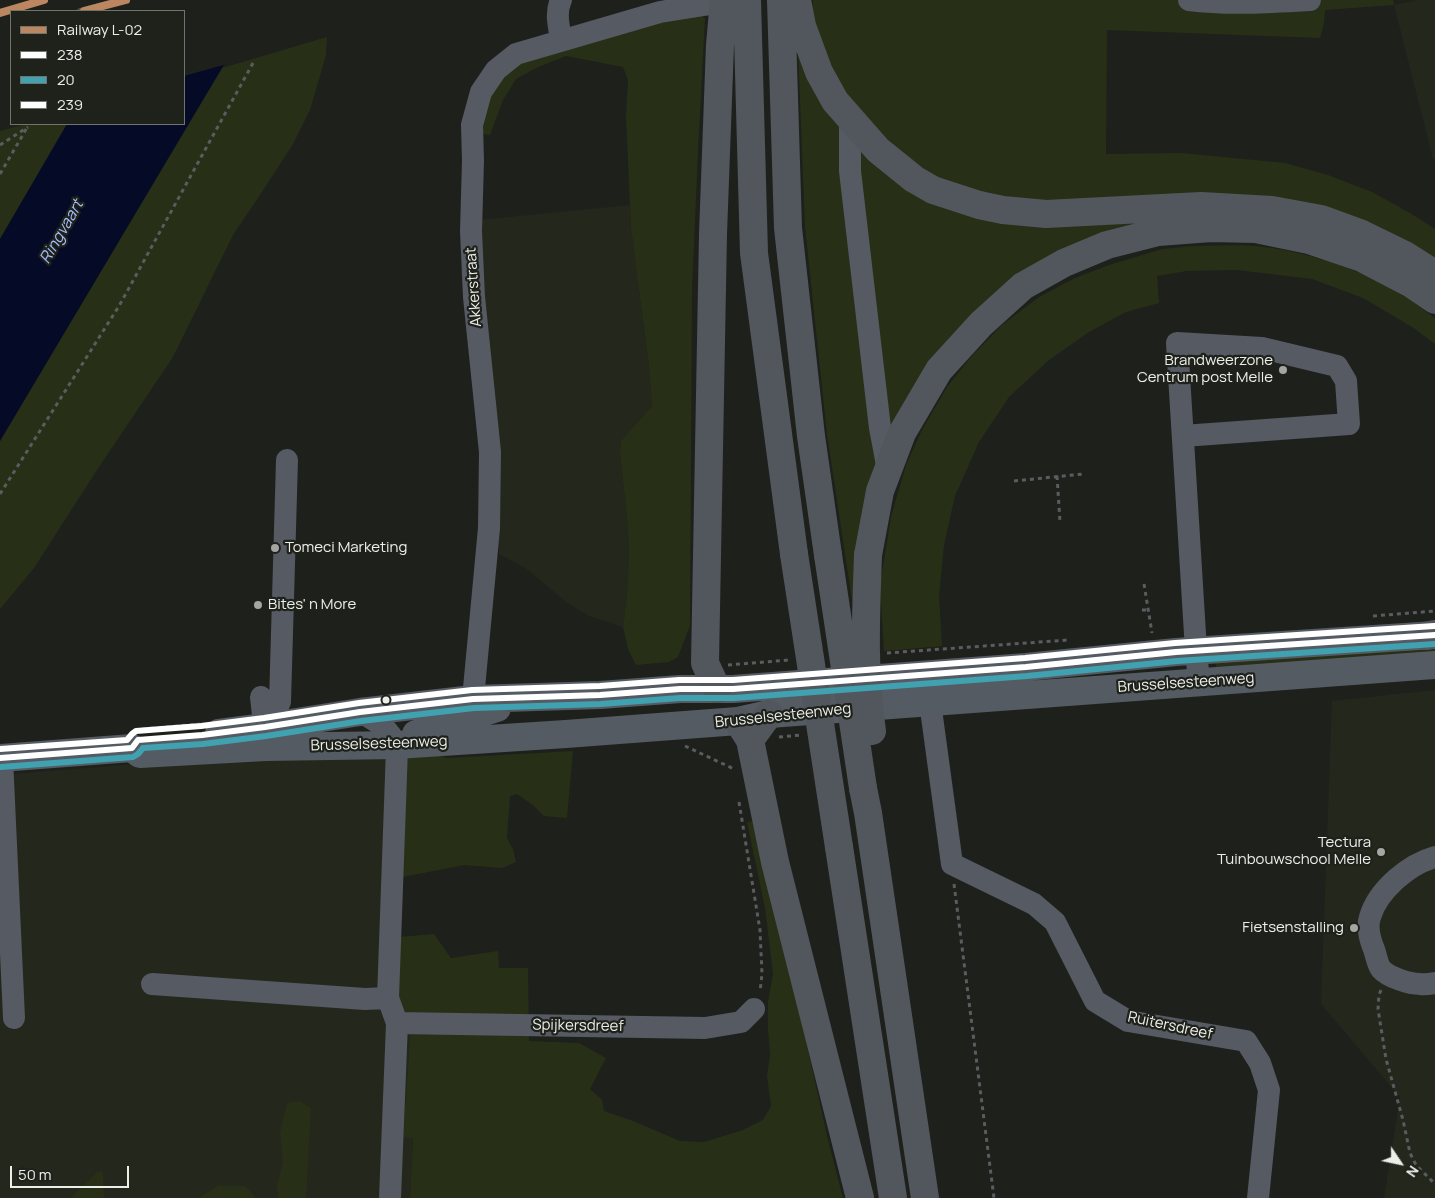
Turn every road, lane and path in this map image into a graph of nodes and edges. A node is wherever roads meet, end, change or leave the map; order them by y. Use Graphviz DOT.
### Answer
graph roads {
  1 [pos="561,0"];
  2 [pos="723,0"];
  3 [pos="747,0"];
  4 [pos="781,0"];
  5 [pos="1189,0"];
  6 [pos="1310,0"];
  7 [pos="793,20"];
  8 [pos="562,40"];
  9 [pos="253,63"];
  10 [pos="850,118"];
  11 [pos="0,145"];
  12 [pos="0,174"];
  13 [pos="1435,274"];
  14 [pos="1435,300"];
  15 [pos="1183,436"];
  16 [pos="287,460"];
  17 [pos="888,470"];
  18 [pos="1083,474"];
  19 [pos="1057,476"];
  20 [pos="1014,481"];
  21 [pos="0,494"];
  22 [pos="1060,522"];
  23 [pos="1144,584"];
  24 [pos="1142,610"];
  25 [pos="1432,635"];
  26 [pos="1196,650"];
  27 [pos="1435,665"];
  28 [pos="1012,668"];
  29 [pos="1199,682"];
  30 [pos="717,689"];
  31 [pos="261,697"];
  32 [pos="930,702"];
  33 [pos="475,706"];
  34 [pos="360,712"];
  35 [pos="769,714"];
  36 [pos="680,726"];
  37 [pos="744,730"];
  38 [pos="265,738"];
  39 [pos="500,738"];
  40 [pos="392,739"];
  41 [pos="1,758"];
  42 [pos="734,769"];
  43 [pos="870,795"];
  44 [pos="738,797"];
  45 [pos="1435,857"];
  46 [pos="952,864"];
  47 [pos="1386,973"];
  48 [pos="1435,983"];
  49 [pos="152,984"];
  50 [pos="388,998"];
  51 [pos="754,1009"];
  52 [pos="14,1018"];
  53 [pos="397,1023"];
  54 [pos="1435,1184"];
  55 [pos="390,1198"];
  56 [pos="860,1198"];
  57 [pos="893,1198"];
  58 [pos="925,1198"];
  59 [pos="994,1198"];
  60 [pos="1258,1198"];
  1 -- 8 [label="street"];
  2 -- 8 [label="street, Akkerstraat"];
  2 -- 30 [label="highway"];
  3 -- 57 [label="highway, bridge"];
  4 -- 7 [label="highway"];
  5 -- 6 [label="street"];
  7 -- 10 [label="highway"];
  7 -- 43 [label="highway, bridge"];
  8 -- 33 [label="street, Akkerstraat"];
  9 -- 21 [label="path"];
  10 -- 13 [label="highway"];
  10 -- 17 [label="street"];
  11 -- 12 [label="path"];
  14 -- 17 [label="highway"];
  15 -- 15 [label="street"];
  15 -- 26 [label="street"];
  16 -- 38 [label="street"];
  17 -- 43 [label="highway, bridge"];
  18 -- 19 [label="path"];
  19 -- 20 [label="path"];
  19 -- 22 [label="path"];
  23 -- 24 [label="path"];
  25 -- 26 [label="main road, Brusselsesteenweg"];
  26 -- 28 [label="main road, Brusselsesteenweg"];
  26 -- 29 [label="street"];
  27 -- 29 [label="main road, Brusselsesteenweg"];
  28 -- 30 [label="main road, Brusselsesteenweg"];
  28 -- 35 [label="main road"];
  29 -- 32 [label="main road, Brusselsesteenweg"];
  30 -- 33 [label="main road, Brusselsesteenweg"];
  30 -- 37 [label="main road"];
  31 -- 38 [label="street"];
  32 -- 35 [label="main road, Brusselsesteenweg"];
  32 -- 46 [label="street"];
  33 -- 34 [label="main road, Brusselsesteenweg"];
  33 -- 39 [label="street"];
  33 -- 40 [label="main road"];
  34 -- 38 [label="main road, Brusselsesteenweg"];
  34 -- 40 [label="street"];
  35 -- 37 [label="highway"];
  36 -- 37 [label="main road, Brusselsesteenweg"];
  36 -- 39 [label="main road, Brusselsesteenweg"];
  36 -- 42 [label="path"];
  37 -- 56 [label="highway"];
  38 -- 40 [label="main road, Brusselsesteenweg"];
  38 -- 41 [label="main road, Brusselsesteenweg"];
  39 -- 40 [label="main road, Brusselsesteenweg"];
  40 -- 50 [label="street"];
  41 -- 52 [label="street"];
  43 -- 58 [label="highway"];
  44 -- 51 [label="path"];
  45 -- 47 [label="street"];
  46 -- 59 [label="path"];
  46 -- 60 [label="street, Ruitersdreef"];
  47 -- 48 [label="street"];
  47 -- 54 [label="path"];
  49 -- 50 [label="street"];
  50 -- 53 [label="street"];
  51 -- 53 [label="street, Spijkersdreef"];
  53 -- 55 [label="street"];
}
